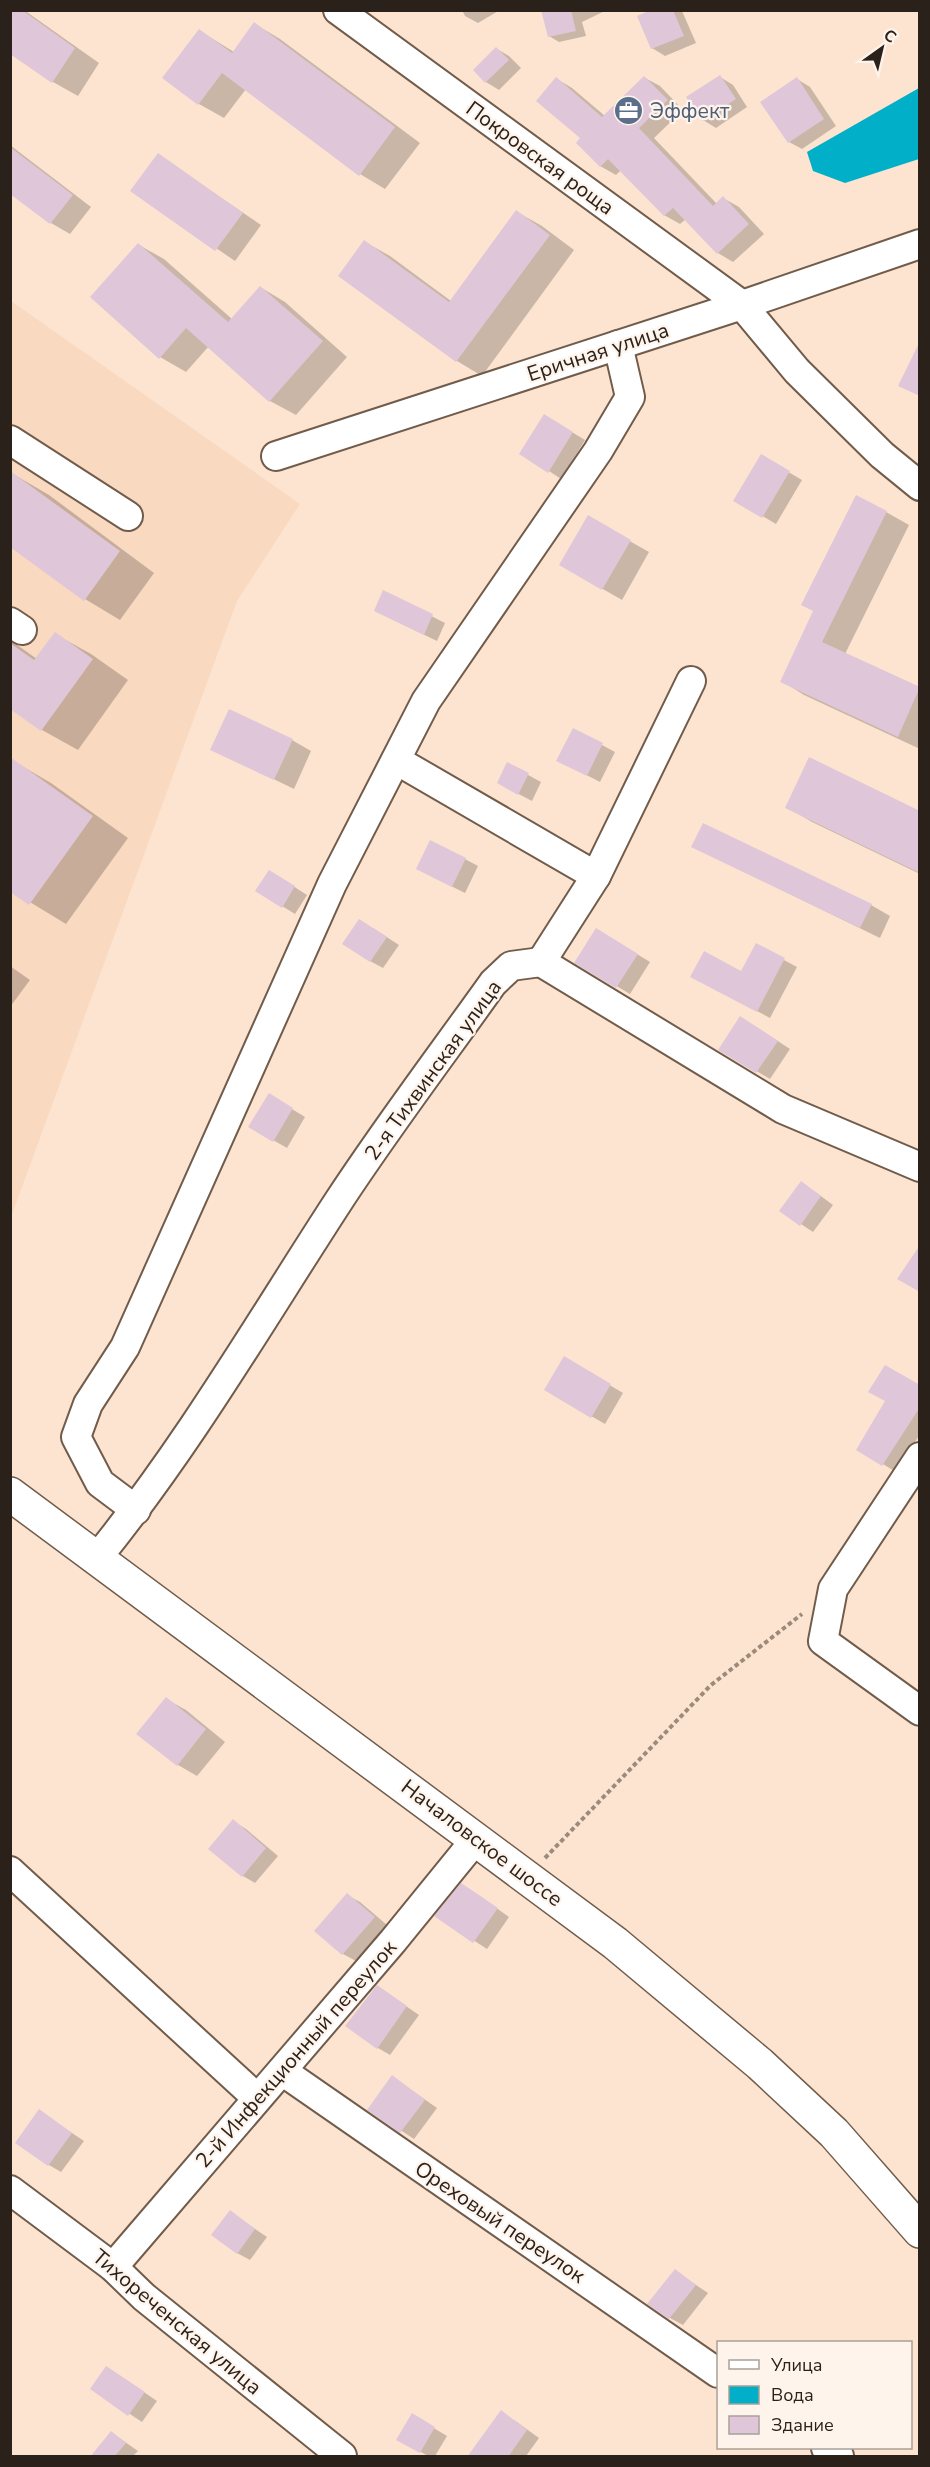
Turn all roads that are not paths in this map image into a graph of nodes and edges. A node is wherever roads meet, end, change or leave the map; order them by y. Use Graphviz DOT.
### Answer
graph roads {
  1 [pos="338,10"];
  2 [pos="920,244"];
  3 [pos="742,305"];
  4 [pos="618,345"];
  5 [pos="10,440"];
  6 [pos="276,456"];
  7 [pos="920,486"];
  8 [pos="128,516"];
  9 [pos="691,681"];
  10 [pos="396,760"];
  11 [pos="596,876"];
  12 [pos="541,962"];
  13 [pos="919,1166"];
  14 [pos="920,1457"];
  15 [pos="10,1494"];
  16 [pos="136,1510"];
  17 [pos="97,1558"];
  18 [pos="920,1711"];
  19 [pos="476,1839"];
  20 [pos="10,1871"];
  21 [pos="282,2071"];
  22 [pos="257,2098"];
  23 [pos="10,2190"];
  24 [pos="920,2231"];
  25 [pos="113,2267"];
  26 [pos="717,2372"];
  27 [pos="342,2457"];
  1 -- 3 [label="street, Покровская роща"];
  2 -- 3 [label="street, Еричная улица"];
  3 -- 4 [label="street, Еричная улица"];
  3 -- 7 [label="street, Покровская роща"];
  4 -- 6 [label="street, Еричная улица"];
  4 -- 10 [label="street"];
  5 -- 8 [label="street"];
  9 -- 11 [label="street"];
  10 -- 11 [label="street"];
  10 -- 16 [label="street"];
  11 -- 12 [label="street"];
  12 -- 13 [label="street"];
  12 -- 16 [label="street, 2-я Тихвинская улица"];
  14 -- 18 [label="street"];
  15 -- 17 [label="main road, Началовское шоссе"];
  16 -- 17 [label="street, 2-я Тихвинская улица"];
  17 -- 19 [label="main road, Началовское шоссе"];
  19 -- 21 [label="street, 2-й Инфекционный переулок"];
  19 -- 24 [label="main road, Началовское шоссе"];
  20 -- 22 [label="street"];
  21 -- 22 [label="street, 2-й Инфекционный переулок"];
  21 -- 26 [label="street, Ореховый переулок"];
  22 -- 25 [label="street, 2-й Инфекционный переулок"];
  23 -- 25 [label="street, Тихореченская улица"];
  25 -- 27 [label="street, Тихореченская улица"];
}
